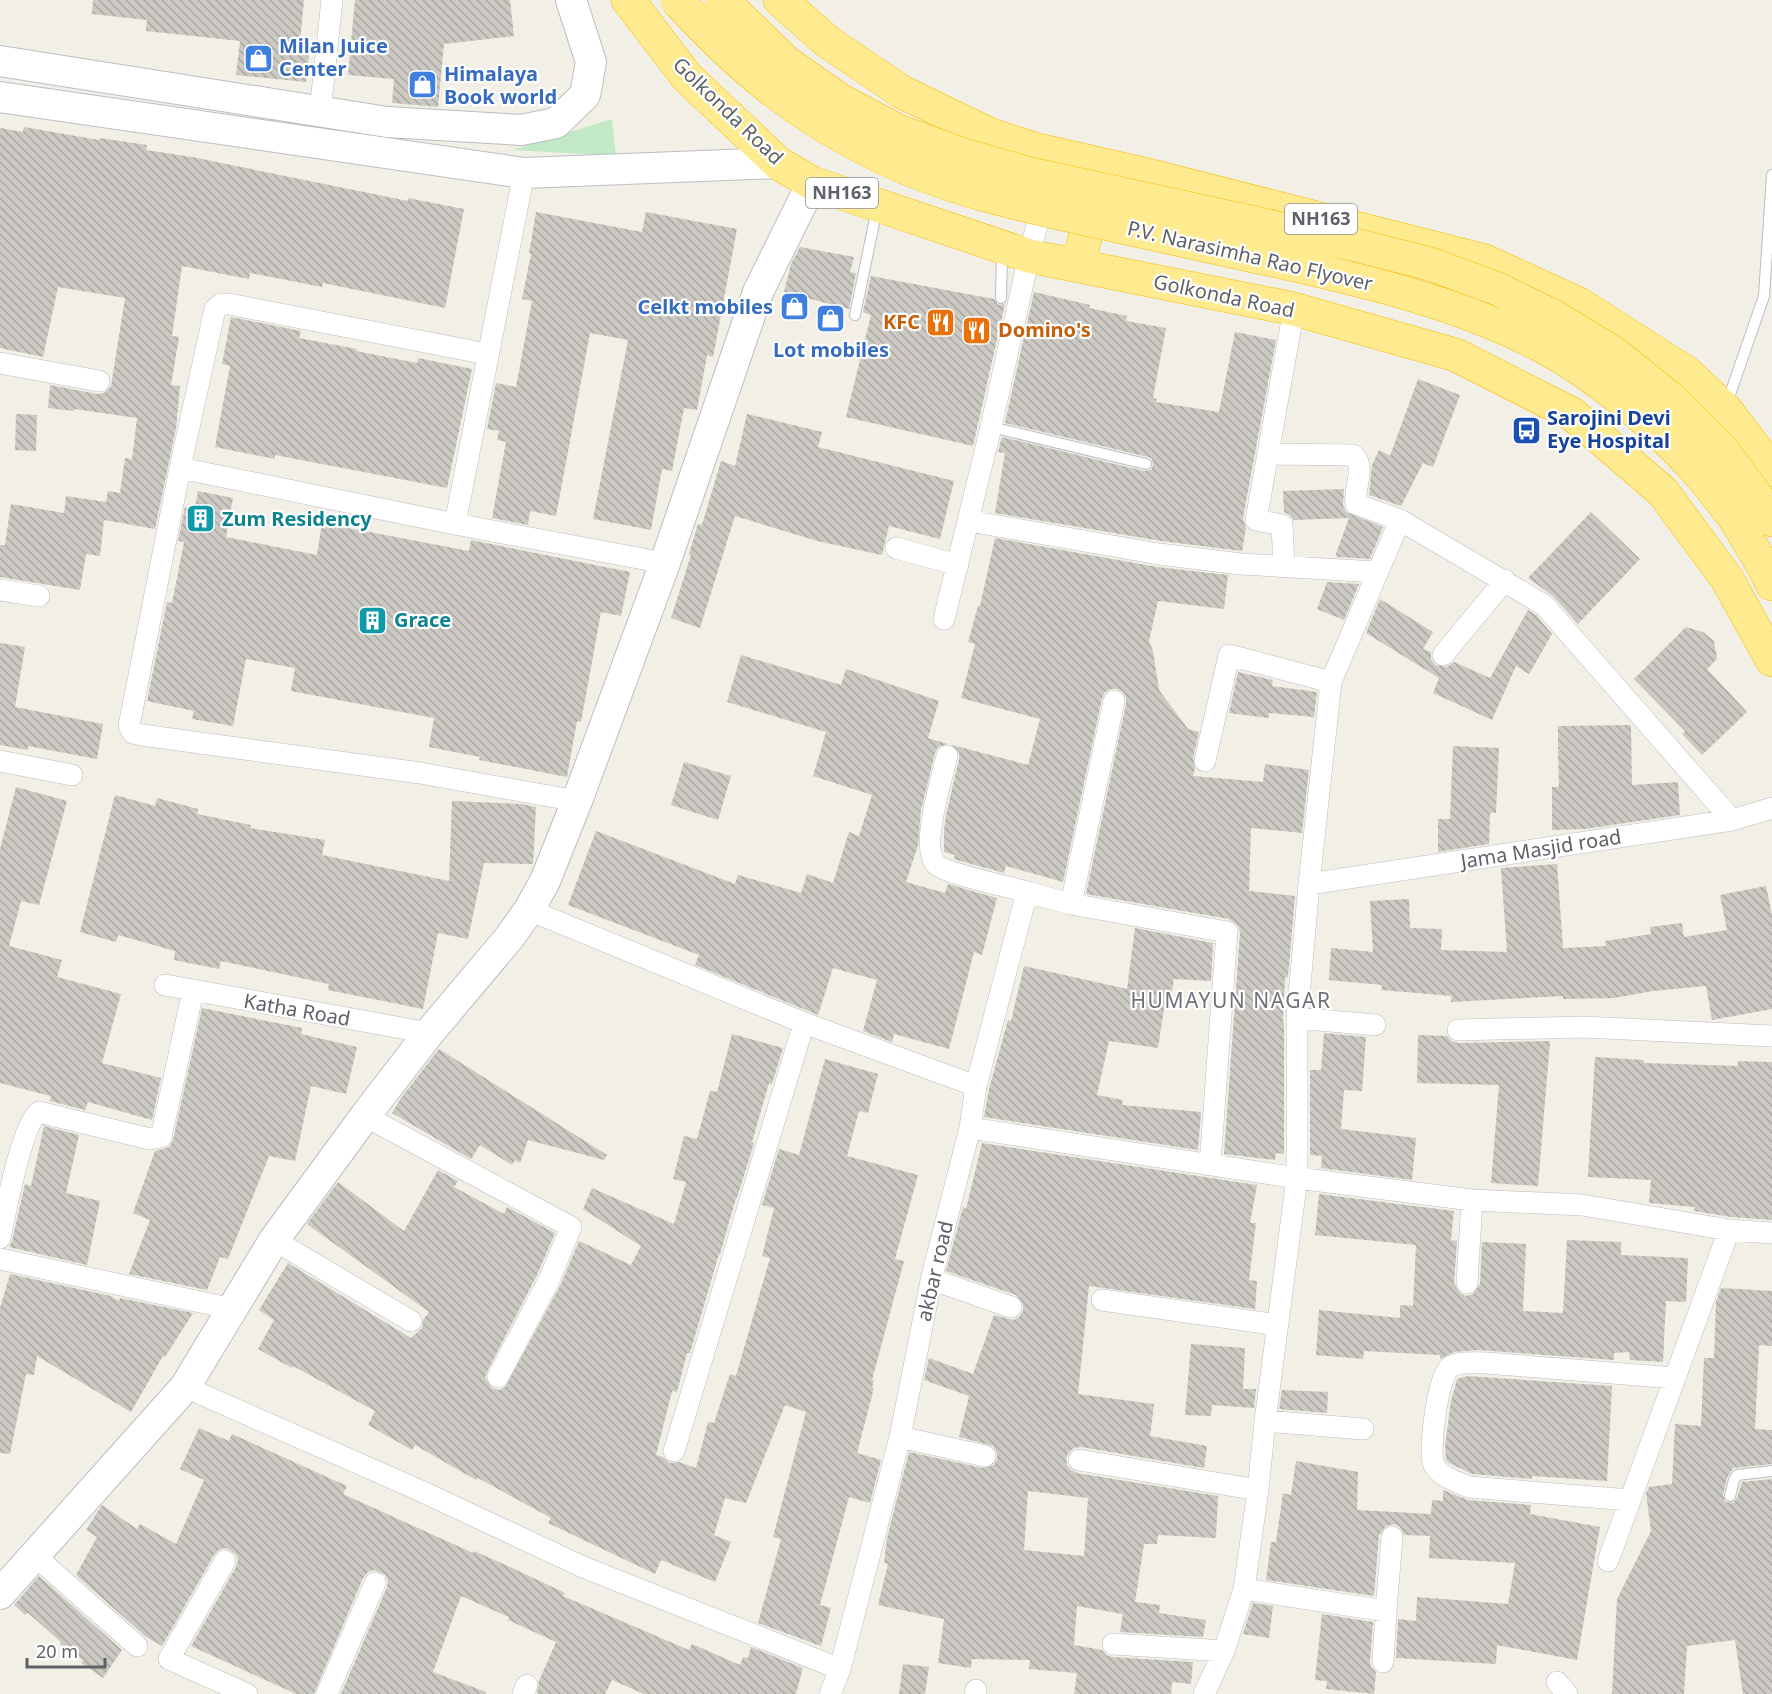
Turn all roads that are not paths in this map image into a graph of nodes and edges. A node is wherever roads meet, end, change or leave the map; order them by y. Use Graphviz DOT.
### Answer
graph roads {
  1 [pos="332,0"];
  2 [pos="570,0"];
  3 [pos="628,0"];
  4 [pos="677,0"];
  5 [pos="722,0"];
  6 [pos="780,0"];
  7 [pos="0,61"];
  8 [pos="0,97"];
  9 [pos="320,112"];
  10 [pos="1056,154"];
  11 [pos="778,163"];
  12 [pos="1104,165"];
  13 [pos="524,173"];
  14 [pos="1772,175"];
  15 [pos="812,183"];
  16 [pos="878,206"];
  17 [pos="1016,251"];
  18 [pos="1078,266"];
  19 [pos="1000,298"];
  20 [pos="1294,309"];
  21 [pos="855,315"];
  22 [pos="487,354"];
  23 [pos="0,363"];
  24 [pos="99,381"];
  25 [pos="1725,409"];
  26 [pos="992,427"];
  27 [pos="1268,454"];
  28 [pos="1146,464"];
  29 [pos="180,468"];
  30 [pos="1772,470"];
  31 [pos="1755,512"];
  32 [pos="1400,520"];
  33 [pos="969,521"];
  34 [pos="455,524"];
  35 [pos="896,548"];
  36 [pos="665,563"];
  37 [pos="958,566"];
  38 [pos="1284,566"];
  39 [pos="1377,572"];
  40 [pos="1505,580"];
  41 [pos="1772,584"];
  42 [pos="0,590"];
  43 [pos="39,596"];
  44 [pos="944,619"];
  45 [pos="1443,655"];
  46 [pos="1772,660"];
  47 [pos="1331,682"];
  48 [pos="1114,701"];
  49 [pos="947,756"];
  50 [pos="0,761"];
  51 [pos="1205,762"];
  52 [pos="72,775"];
  53 [pos="577,801"];
  54 [pos="1772,808"];
  55 [pos="1732,820"];
  56 [pos="1309,884"];
  57 [pos="1027,892"];
  58 [pos="1071,904"];
  59 [pos="529,910"];
  60 [pos="165,986"];
  61 [pos="193,991"];
  62 [pos="1297,1018"];
  63 [pos="804,1023"];
  64 [pos="1375,1025"];
  65 [pos="1458,1030"];
  66 [pos="429,1033"];
  67 [pos="1772,1036"];
  68 [pos="976,1086"];
  69 [pos="365,1116"];
  70 [pos="969,1128"];
  71 [pos="1210,1165"];
  72 [pos="7,1173"];
  73 [pos="1297,1178"];
  74 [pos="1472,1200"];
  75 [pos="1729,1230"];
  76 [pos="1772,1233"];
  77 [pos="0,1238"];
  78 [pos="274,1240"];
  79 [pos="0,1259"];
  80 [pos="931,1279"];
  81 [pos="1467,1283"];
  82 [pos="1102,1300"];
  83 [pos="1011,1307"];
  84 [pos="232,1309"];
  85 [pos="411,1321"];
  86 [pos="1278,1325"];
  87 [pos="498,1377"];
  88 [pos="1676,1378"];
  89 [pos="185,1387"];
  90 [pos="1265,1421"];
  91 [pos="1363,1429"];
  92 [pos="900,1437"];
  93 [pos="675,1451"];
  94 [pos="985,1456"];
  95 [pos="1079,1460"];
  96 [pos="1772,1471"];
  97 [pos="1258,1490"];
  98 [pos="1730,1496"];
  99 [pos="1630,1500"];
  100 [pos="1392,1537"];
  101 [pos="34,1555"];
  102 [pos="225,1561"];
  103 [pos="1608,1561"];
  104 [pos="375,1583"];
  105 [pos="1244,1589"];
  106 [pos="0,1593"];
  107 [pos="1386,1611"];
  108 [pos="1113,1644"];
  109 [pos="137,1646"];
  110 [pos="1224,1651"];
  111 [pos="1383,1662"];
  112 [pos="840,1669"];
  113 [pos="247,1694"];
  114 [pos="327,1694"];
  115 [pos="830,1694"];
  116 [pos="1204,1694"];
  1 -- 9 [label="street"];
  2 -- 9 [label="street"];
  3 -- 11 [label="highway, Golkonda Road / NH163"];
  4 -- 31 [label="highway, P.V. Narasimha Rao Flyover, bridge"];
  5 -- 31 [label="highway, P.V. Narasimha Rao Flyover, bridge"];
  6 -- 10 [label="highway, NH163"];
  7 -- 9 [label="street"];
  8 -- 13 [label="street"];
  10 -- 12 [label="highway, NH163"];
  10 -- 17 [label="street"];
  11 -- 13 [label="street"];
  11 -- 15 [label="highway, Golkonda Road / NH163"];
  12 -- 18 [label="highway"];
  12 -- 25 [label="highway, NH163"];
  13 -- 22 [label="street"];
  14 -- 25 [label="lane"];
  15 -- 16 [label="highway, Golkonda Road / NH163"];
  15 -- 36 [label="street"];
  16 -- 17 [label="highway, Golkonda Road / NH163"];
  16 -- 21 [label="lane"];
  17 -- 18 [label="highway, Golkonda Road / NH163"];
  17 -- 19 [label="lane"];
  17 -- 26 [label="street"];
  18 -- 20 [label="highway, Golkonda Road / NH163"];
  20 -- 27 [label="street"];
  20 -- 46 [label="highway, Golkonda Road / NH163"];
  22 -- 29 [label="street"];
  22 -- 34 [label="street"];
  23 -- 24 [label="street"];
  25 -- 30 [label="highway, NH163"];
  26 -- 28 [label="lane"];
  26 -- 33 [label="street"];
  27 -- 32 [label="street"];
  27 -- 38 [label="street"];
  29 -- 34 [label="street"];
  29 -- 53 [label="street"];
  31 -- 41 [label="highway, P.V. Narasimha Rao Flyover"];
  32 -- 39 [label="street"];
  32 -- 40 [label="street"];
  33 -- 37 [label="street"];
  33 -- 38 [label="street"];
  34 -- 36 [label="street"];
  35 -- 37 [label="street"];
  36 -- 53 [label="street"];
  37 -- 44 [label="street"];
  38 -- 39 [label="street"];
  39 -- 47 [label="street"];
  40 -- 45 [label="street"];
  40 -- 55 [label="street"];
  42 -- 43 [label="street"];
  47 -- 51 [label="street"];
  47 -- 56 [label="street"];
  48 -- 58 [label="street"];
  49 -- 57 [label="street"];
  50 -- 52 [label="street"];
  53 -- 59 [label="street"];
  54 -- 55 [label="street, Jama Masjid road"];
  55 -- 56 [label="street, Jama Masjid road"];
  56 -- 62 [label="street"];
  57 -- 58 [label="street"];
  57 -- 68 [label="street, akbar road"];
  58 -- 71 [label="street"];
  59 -- 63 [label="street"];
  59 -- 66 [label="street"];
  60 -- 61 [label="street, Katha Road"];
  61 -- 66 [label="street, Katha Road"];
  61 -- 72 [label="street"];
  62 -- 64 [label="street"];
  62 -- 73 [label="street"];
  63 -- 68 [label="street"];
  63 -- 93 [label="street"];
  65 -- 67 [label="street"];
  66 -- 69 [label="street"];
  68 -- 70 [label="street, akbar road"];
  69 -- 78 [label="street"];
  69 -- 87 [label="street"];
  70 -- 71 [label="street"];
  70 -- 80 [label="street, akbar road"];
  71 -- 73 [label="street"];
  72 -- 77 [label="street"];
  73 -- 74 [label="street"];
  73 -- 86 [label="street"];
  74 -- 75 [label="street"];
  74 -- 81 [label="street"];
  75 -- 76 [label="street"];
  75 -- 88 [label="street"];
  78 -- 84 [label="street"];
  78 -- 85 [label="street"];
  79 -- 84 [label="street"];
  80 -- 83 [label="street"];
  80 -- 92 [label="street, akbar road"];
  82 -- 86 [label="street"];
  84 -- 89 [label="street"];
  86 -- 90 [label="street"];
  88 -- 99 [label="street"];
  88 -- 99 [label="street"];
  89 -- 101 [label="street"];
  89 -- 112 [label="street"];
  90 -- 91 [label="street"];
  90 -- 97 [label="street"];
  92 -- 94 [label="street"];
  92 -- 112 [label="street, akbar road"];
  95 -- 97 [label="street"];
  96 -- 98 [label="lane"];
  97 -- 105 [label="street"];
  99 -- 103 [label="street"];
  100 -- 107 [label="street"];
  101 -- 106 [label="street"];
  101 -- 109 [label="street"];
  102 -- 113 [label="street"];
  104 -- 114 [label="street"];
  105 -- 107 [label="street"];
  105 -- 110 [label="street"];
  107 -- 111 [label="street"];
  108 -- 110 [label="street"];
  110 -- 116 [label="street"];
  112 -- 115 [label="street, akbar road"];
}
